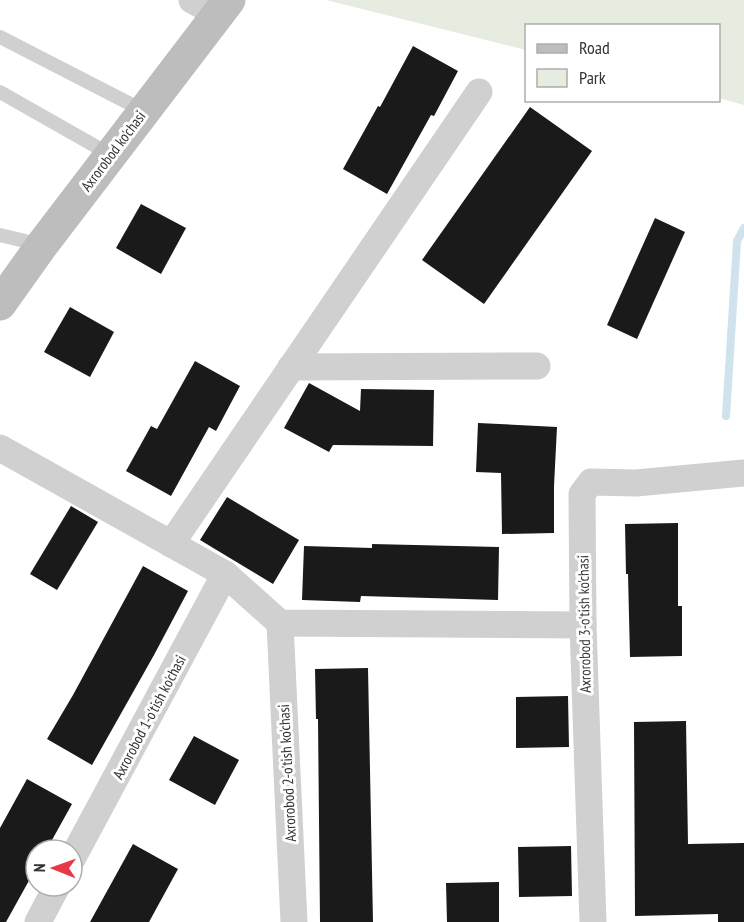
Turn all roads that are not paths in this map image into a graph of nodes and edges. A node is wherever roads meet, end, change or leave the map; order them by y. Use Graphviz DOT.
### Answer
graph roads {
  1 [pos="213,5"];
  2 [pos="0,37"];
  3 [pos="0,92"];
  4 [pos="479,92"];
  5 [pos="144,111"];
  6 [pos="111,155"];
  7 [pos="0,235"];
  8 [pos="42,245"];
  9 [pos="0,304"];
  10 [pos="537,366"];
  11 [pos="291,367"];
  12 [pos="0,448"];
  13 [pos="744,473"];
  14 [pos="171,544"];
  15 [pos="225,574"];
  16 [pos="280,623"];
  17 [pos="583,625"];
  18 [pos="83,838"];
  19 [pos="51,898"];
  20 [pos="38,922"];
  21 [pos="294,922"];
  22 [pos="593,922"];
  1 -- 5 [label="street, Axrorobod ko'chasi"];
  2 -- 5 [label="lane"];
  3 -- 6 [label="lane"];
  4 -- 11 [label="street"];
  5 -- 6 [label="street, Axrorobod ko'chasi"];
  6 -- 8 [label="street, Axrorobod ko'chasi"];
  7 -- 8 [label="lane"];
  8 -- 9 [label="street, Axrorobod ko'chasi"];
  10 -- 11 [label="street"];
  11 -- 14 [label="street"];
  12 -- 14 [label="street"];
  13 -- 17 [label="street, Axrorobod 3-o'tish ko'chasi"];
  14 -- 15 [label="street"];
  15 -- 16 [label="street"];
  15 -- 18 [label="street, Axrorobod 1-o'tish ko'chasi"];
  16 -- 17 [label="street"];
  16 -- 21 [label="street, Axrorobod 2-o'tish ko'chasi"];
  17 -- 22 [label="street, Axrorobod 3-o'tish ko'chasi"];
  19 -- 20 [label="street"];
}
